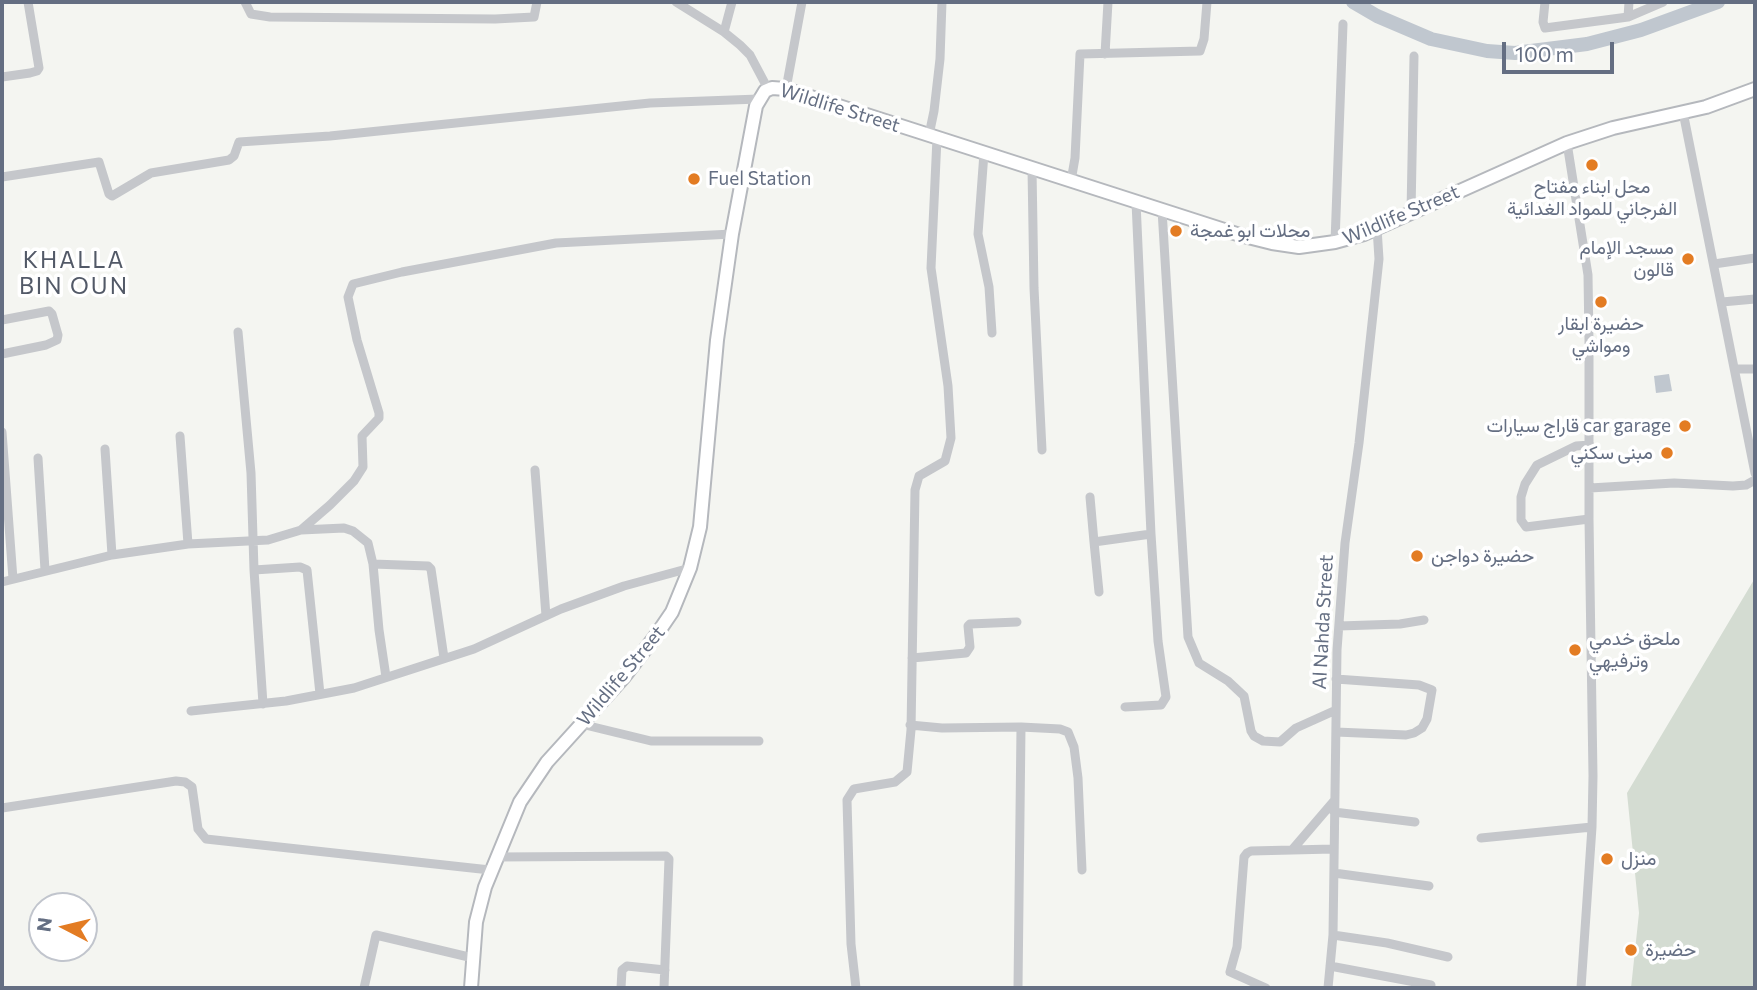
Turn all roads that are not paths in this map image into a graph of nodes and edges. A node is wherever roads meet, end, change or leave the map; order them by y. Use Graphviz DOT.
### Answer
graph roads {
  1 [pos="28,2"];
  2 [pos="244,2"];
  3 [pos="537,2"];
  4 [pos="676,2"];
  5 [pos="732,2"];
  6 [pos="802,2"];
  7 [pos="942,2"];
  8 [pos="1108,2"];
  9 [pos="1207,2"];
  10 [pos="1545,2"];
  11 [pos="1629,2"];
  12 [pos="1662,2"];
  13 [pos="1628,17"];
  14 [pos="1343,24"];
  15 [pos="724,32"];
  16 [pos="1105,54"];
  17 [pos="1414,57"];
  18 [pos="2,77"];
  19 [pos="786,89"];
  20 [pos="1755,89"];
  21 [pos="764,94"];
  22 [pos="1683,112"];
  23 [pos="933,137"];
  24 [pos="1567,143"];
  25 [pos="984,153"];
  26 [pos="1032,169"];
  27 [pos="2,177"];
  28 [pos="1071,181"];
  29 [pos="1136,202"];
  30 [pos="1162,210"];
  31 [pos="1411,212"];
  32 [pos="1377,228"];
  33 [pos="732,234"];
  34 [pos="1335,242"];
  35 [pos="1755,258"];
  36 [pos="1714,264"];
  37 [pos="1755,299"];
  38 [pos="1722,303"];
  39 [pos="2,320"];
  40 [pos="238,332"];
  41 [pos="992,333"];
  42 [pos="2,354"];
  43 [pos="1735,369"];
  44 [pos="1755,369"];
  45 [pos="1751,428"];
  46 [pos="2,432"];
  47 [pos="180,436"];
  48 [pos="1590,445"];
  49 [pos="105,449"];
  50 [pos="1042,450"];
  51 [pos="38,458"];
  52 [pos="535,470"];
  53 [pos="1755,473"];
  54 [pos="1755,480"];
  55 [pos="1590,488"];
  56 [pos="1090,496"];
  57 [pos="1589,519"];
  58 [pos="301,530"];
  59 [pos="1151,534"];
  60 [pos="254,540"];
  61 [pos="1094,542"];
  62 [pos="188,544"];
  63 [pos="112,555"];
  64 [pos="373,564"];
  65 [pos="690,568"];
  66 [pos="45,570"];
  67 [pos="254,570"];
  68 [pos="13,579"];
  69 [pos="2,582"];
  70 [pos="1099,592"];
  71 [pos="546,616"];
  72 [pos="1424,620"];
  73 [pos="1017,622"];
  74 [pos="1339,626"];
  75 [pos="444,658"];
  76 [pos="912,658"];
  77 [pos="386,677"];
  78 [pos="1336,678"];
  79 [pos="320,694"];
  80 [pos="263,704"];
  81 [pos="1125,707"];
  82 [pos="1336,710"];
  83 [pos="191,711"];
  84 [pos="581,724"];
  85 [pos="910,724"];
  86 [pos="1021,727"];
  87 [pos="1336,732"];
  88 [pos="759,741"];
  89 [pos="1334,801"];
  90 [pos="2,808"];
  91 [pos="1334,812"];
  92 [pos="1415,822"];
  93 [pos="1592,827"];
  94 [pos="1481,838"];
  95 [pos="1333,849"];
  96 [pos="1292,850"];
  97 [pos="496,857"];
  98 [pos="490,870"];
  99 [pos="1082,870"];
  100 [pos="1334,873"];
  101 [pos="1429,887"];
  102 [pos="1333,935"];
  103 [pos="1448,957"];
  104 [pos="473,958"];
  105 [pos="1330,966"];
  106 [pos="665,970"];
  107 [pos="1432,985"];
  108 [pos="364,988"];
  109 [pos="471,988"];
  110 [pos="621,988"];
  111 [pos="664,988"];
  112 [pos="856,988"];
  113 [pos="1018,988"];
  114 [pos="1266,988"];
  115 [pos="1328,988"];
  116 [pos="1581,988"];
  1 -- 18 [label="street"];
  2 -- 3 [label="street"];
  4 -- 15 [label="street"];
  5 -- 15 [label="street"];
  6 -- 19 [label="street"];
  7 -- 23 [label="street"];
  8 -- 16 [label="street"];
  9 -- 16 [label="street"];
  10 -- 13 [label="street"];
  11 -- 13 [label="street"];
  12 -- 13 [label="street"];
  14 -- 34 [label="street"];
  15 -- 21 [label="street"];
  16 -- 28 [label="street"];
  17 -- 31 [label="street"];
  19 -- 21 [label="main road, Wildlife Street"];
  19 -- 23 [label="main road, Wildlife Street"];
  20 -- 22 [label="main road, Wildlife Street"];
  21 -- 27 [label="street"];
  21 -- 33 [label="main road, Wildlife Street"];
  22 -- 24 [label="main road, Wildlife Street"];
  22 -- 36 [label="street"];
  23 -- 25 [label="main road, Wildlife Street"];
  23 -- 76 [label="street"];
  24 -- 31 [label="main road, Wildlife Street"];
  24 -- 48 [label="street"];
  25 -- 26 [label="main road, Wildlife Street"];
  25 -- 41 [label="street"];
  26 -- 28 [label="main road, Wildlife Street"];
  26 -- 50 [label="street"];
  28 -- 29 [label="main road, Wildlife Street"];
  29 -- 30 [label="main road, Wildlife Street"];
  29 -- 59 [label="street"];
  30 -- 34 [label="main road, Wildlife Street"];
  30 -- 82 [label="street"];
  31 -- 32 [label="main road, Wildlife Street"];
  32 -- 34 [label="main road, Wildlife Street"];
  32 -- 74 [label="street, Al Nahda Street"];
  33 -- 58 [label="street"];
  33 -- 65 [label="main road, Wildlife Street"];
  35 -- 36 [label="street"];
  36 -- 38 [label="street"];
  37 -- 38 [label="street"];
  38 -- 43 [label="street"];
  39 -- 42 [label="street"];
  40 -- 60 [label="street"];
  43 -- 44 [label="street"];
  43 -- 45 [label="street"];
  45 -- 53 [label="street"];
  46 -- 68 [label="street"];
  47 -- 62 [label="street"];
  48 -- 55 [label="street"];
  48 -- 57 [label="street"];
  49 -- 63 [label="street"];
  51 -- 66 [label="street"];
  52 -- 71 [label="street"];
  54 -- 55 [label="street"];
  55 -- 57 [label="street"];
  56 -- 61 [label="street"];
  57 -- 93 [label="street"];
  58 -- 60 [label="street"];
  58 -- 64 [label="street"];
  59 -- 61 [label="street"];
  59 -- 81 [label="street"];
  60 -- 62 [label="street"];
  60 -- 67 [label="street"];
  61 -- 70 [label="street"];
  62 -- 63 [label="street"];
  63 -- 66 [label="street"];
  64 -- 75 [label="street"];
  64 -- 77 [label="street"];
  65 -- 71 [label="street"];
  65 -- 84 [label="main road, Wildlife Street"];
  66 -- 68 [label="street"];
  67 -- 79 [label="street"];
  67 -- 80 [label="street"];
  68 -- 69 [label="street"];
  71 -- 75 [label="street"];
  72 -- 74 [label="street"];
  73 -- 76 [label="street"];
  74 -- 78 [label="street, Al Nahda Street"];
  75 -- 77 [label="street"];
  76 -- 85 [label="street"];
  77 -- 79 [label="street"];
  78 -- 82 [label="street, Al Nahda Street"];
  78 -- 87 [label="street"];
  79 -- 80 [label="street"];
  80 -- 83 [label="street"];
  82 -- 87 [label="street, Al Nahda Street"];
  84 -- 88 [label="street"];
  84 -- 97 [label="main road, Wildlife Street"];
  85 -- 86 [label="street"];
  85 -- 112 [label="street"];
  86 -- 99 [label="street"];
  86 -- 113 [label="street"];
  87 -- 89 [label="street, Al Nahda Street"];
  89 -- 91 [label="street, Al Nahda Street"];
  89 -- 96 [label="street"];
  90 -- 98 [label="street"];
  91 -- 92 [label="street"];
  91 -- 95 [label="street, Al Nahda Street"];
  93 -- 94 [label="street"];
  93 -- 116 [label="street"];
  95 -- 96 [label="street"];
  95 -- 100 [label="street, Al Nahda Street"];
  96 -- 114 [label="street"];
  97 -- 98 [label="main road, Wildlife Street"];
  97 -- 106 [label="street"];
  98 -- 104 [label="main road, Wildlife Street"];
  100 -- 101 [label="street"];
  100 -- 102 [label="street, Al Nahda Street"];
  102 -- 103 [label="street"];
  102 -- 105 [label="street, Al Nahda Street"];
  104 -- 108 [label="street"];
  104 -- 109 [label="main road, Wildlife Street"];
  105 -- 107 [label="street"];
  105 -- 115 [label="street, Al Nahda Street"];
  106 -- 110 [label="street"];
  106 -- 111 [label="street"];
}
